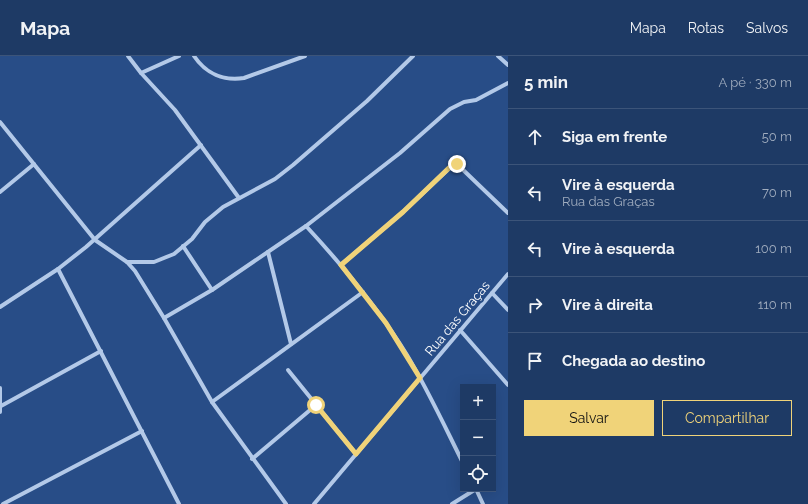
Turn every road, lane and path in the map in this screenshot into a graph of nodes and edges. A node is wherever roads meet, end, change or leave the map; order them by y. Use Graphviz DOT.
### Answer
graph roads {
  1 [pos="128,56"];
  2 [pos="179,56"];
  3 [pos="194,56"];
  4 [pos="305,56"];
  5 [pos="413,56"];
  6 [pos="498,56"];
  7 [pos="508,65"];
  8 [pos="140,73"];
  9 [pos="508,83"];
  10 [pos="0,122"];
  11 [pos="202,145"];
  12 [pos="34,164"];
  13 [pos="0,192"];
  14 [pos="239,198"];
  15 [pos="508,213"];
  16 [pos="306,226"];
  17 [pos="95,240"];
  18 [pos="183,246"];
  19 [pos="268,252"];
  20 [pos="127,262"];
  21 [pos="341,265"];
  22 [pos="58,269"];
  23 [pos="508,274"];
  24 [pos="212,290"];
  25 [pos="363,292"];
  26 [pos="492,293"];
  27 [pos="0,307"];
  28 [pos="508,310"];
  29 [pos="164,318"];
  30 [pos="460,330"];
  31 [pos="291,344"];
  32 [pos="101,351"];
  33 [pos="288,370"];
  34 [pos="420,378"];
  35 [pos="508,385"];
  36 [pos="0,388"];
  37 [pos="212,402"];
  38 [pos="316,405"];
  39 [pos="1,406"];
  40 [pos="0,412"];
  41 [pos="142,431"];
  42 [pos="356,454"];
  43 [pos="460,457"];
  44 [pos="252,459"];
  45 [pos="471,492"];
  46 [pos="477,492"];
  47 [pos="3,504"];
  48 [pos="178,504"];
  49 [pos="286,504"];
  50 [pos="314,504"];
  51 [pos="452,504"];
  52 [pos="483,504"];
  1 -- 8 [label="street"];
  2 -- 8 [label="street"];
  3 -- 4 [label="street"];
  5 -- 14 [label="street"];
  6 -- 7 [label="street"];
  8 -- 11 [label="street"];
  9 -- 16 [label="street"];
  10 -- 12 [label="street"];
  11 -- 14 [label="street"];
  11 -- 17 [label="street"];
  12 -- 13 [label="street"];
  12 -- 17 [label="street"];
  14 -- 18 [label="street"];
  15 -- 21 [label="street"];
  16 -- 19 [label="street"];
  16 -- 21 [label="street"];
  17 -- 20 [label="street"];
  17 -- 22 [label="street"];
  18 -- 20 [label="street"];
  18 -- 24 [label="street"];
  19 -- 24 [label="street"];
  19 -- 31 [label="street"];
  20 -- 29 [label="street"];
  21 -- 25 [label="street"];
  22 -- 27 [label="street"];
  22 -- 32 [label="street"];
  23 -- 26 [label="street, Rua das Graças"];
  24 -- 29 [label="street"];
  25 -- 31 [label="street"];
  25 -- 34 [label="street"];
  26 -- 28 [label="street"];
  26 -- 30 [label="street, Rua das Graças"];
  29 -- 37 [label="street"];
  30 -- 34 [label="street, Rua das Graças"];
  30 -- 35 [label="street"];
  31 -- 37 [label="street"];
  32 -- 39 [label="street"];
  32 -- 41 [label="street"];
  33 -- 38 [label="street"];
  34 -- 42 [label="street, Rua das Graças"];
  34 -- 43 [label="street"];
  36 -- 39 [label="street"];
  37 -- 44 [label="street"];
  38 -- 42 [label="street"];
  38 -- 44 [label="street"];
  39 -- 40 [label="street"];
  41 -- 47 [label="street"];
  41 -- 48 [label="street"];
  42 -- 50 [label="street, Rua das Graças"];
  44 -- 49 [label="street"];
  45 -- 51 [label="street"];
  46 -- 52 [label="street"];
}
